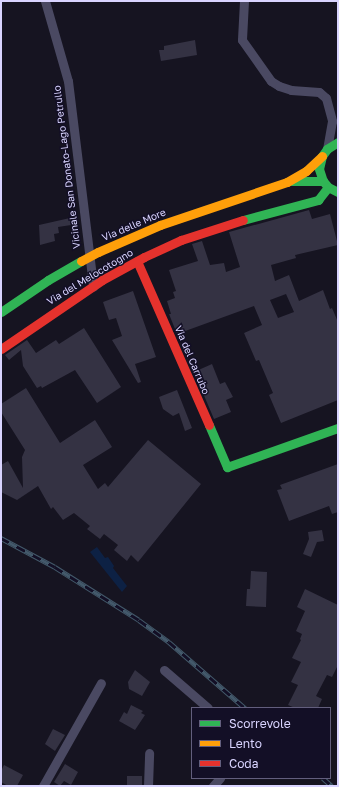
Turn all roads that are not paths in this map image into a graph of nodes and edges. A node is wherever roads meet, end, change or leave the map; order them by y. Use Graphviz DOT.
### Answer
graph roads {
  1 [pos="45,1"];
  2 [pos="244,1"];
  3 [pos="335,124"];
  4 [pos="338,142"];
  5 [pos="324,153"];
  6 [pos="287,182"];
  7 [pos="332,189"];
  8 [pos="137,261"];
  9 [pos="93,286"];
  10 [pos="1,312"];
  11 [pos="1,349"];
  12 [pos="338,428"];
  13 [pos="164,670"];
  14 [pos="101,683"];
  15 [pos="207,707"];
  16 [pos="149,752"];
  17 [pos="43,786"];
  18 [pos="148,786"];
  1 -- 9 [label="street, Vicinale San Donato-Lago Petrullo"];
  2 -- 3 [label="street"];
  3 -- 5 [label="street"];
  4 -- 5 [label="street"];
  5 -- 6 [label="street"];
  5 -- 7 [label="street"];
  6 -- 7 [label="street"];
  6 -- 10 [label="street, Via delle More, bridge"];
  7 -- 8 [label="street, Via del Melocotogno"];
  8 -- 9 [label="street, Via del Melocotogno"];
  8 -- 12 [label="street, Via del Carrubo"];
  9 -- 11 [label="street, Via del Melocotogno"];
  13 -- 15 [label="street"];
  14 -- 17 [label="street"];
  16 -- 18 [label="street"];
}
